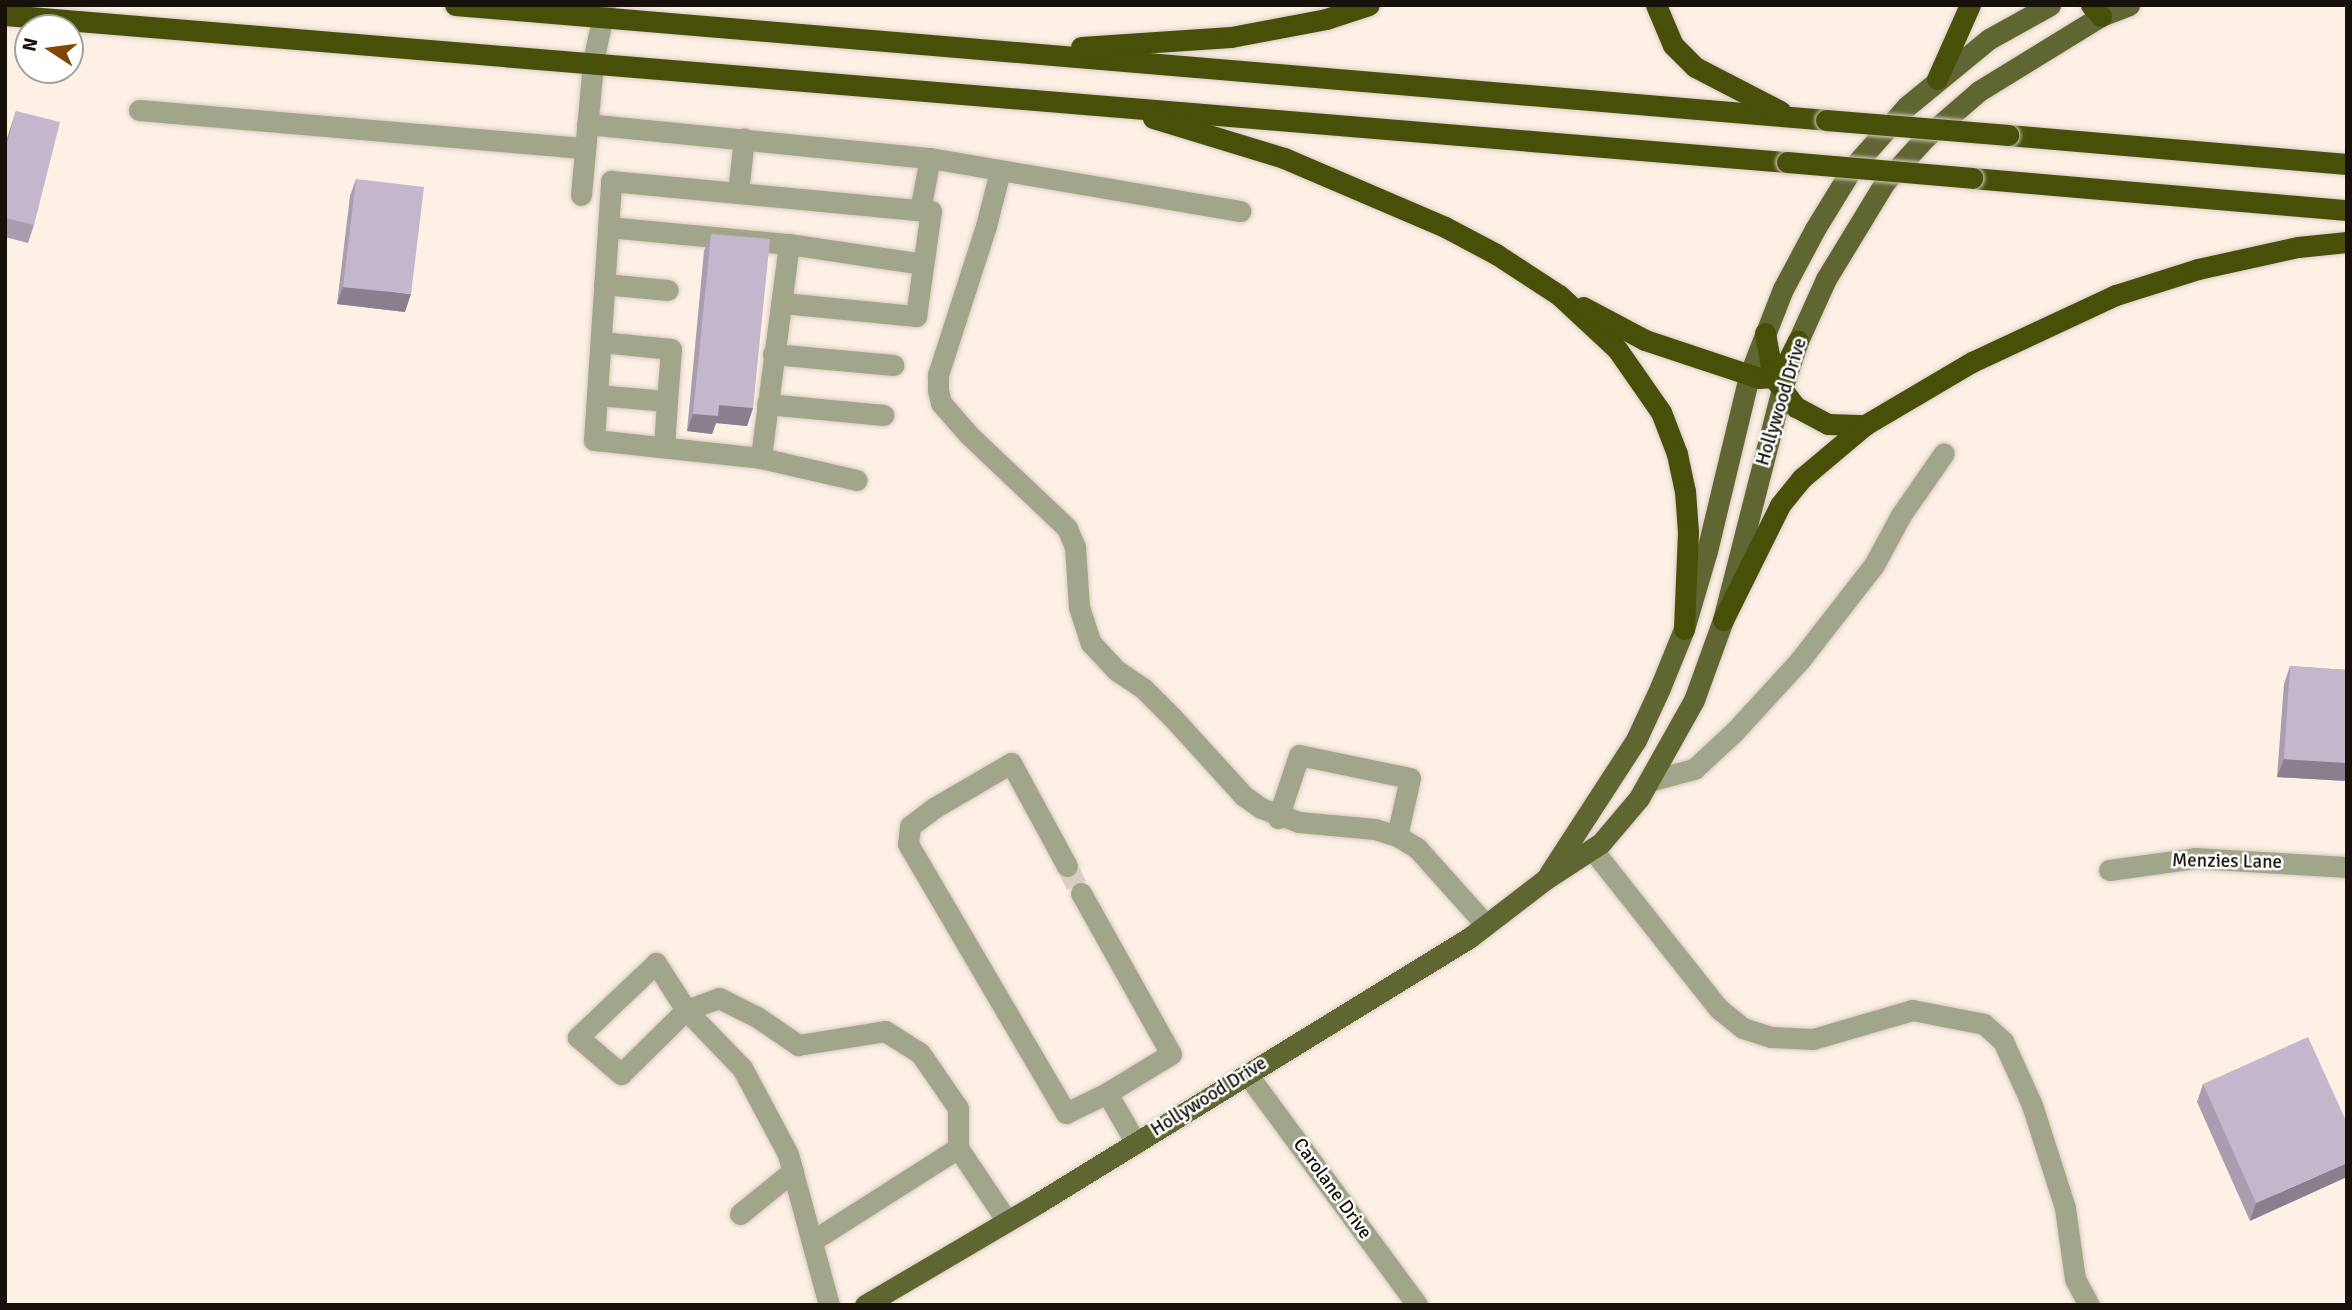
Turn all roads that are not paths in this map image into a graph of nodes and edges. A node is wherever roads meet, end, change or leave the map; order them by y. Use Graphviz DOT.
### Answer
graph roads {
  1 [pos="455,5"];
  2 [pos="1369,5"];
  3 [pos="1656,5"];
  4 [pos="1970,5"];
  5 [pos="2050,5"];
  6 [pos="2129,5"];
  7 [pos="2098,9"];
  8 [pos="605,11"];
  9 [pos="5,16"];
  10 [pos="1010,52"];
  11 [pos="593,62"];
  12 [pos="1937,79"];
  13 [pos="1114,106"];
  14 [pos="139,110"];
  15 [pos="1794,117"];
  16 [pos="587,124"];
  17 [pos="744,138"];
  18 [pos="585,148"];
  19 [pos="930,158"];
  20 [pos="2347,164"];
  21 [pos="1000,171"];
  22 [pos="738,193"];
  23 [pos="581,195"];
  24 [pos="920,210"];
  25 [pos="2347,210"];
  26 [pos="1241,211"];
  27 [pos="608,227"];
  28 [pos="2347,242"];
  29 [pos="789,244"];
  30 [pos="923,264"];
  31 [pos="604,284"];
  32 [pos="668,290"];
  33 [pos="1559,295"];
  34 [pos="783,303"];
  35 [pos="1765,333"];
  36 [pos="1798,341"];
  37 [pos="601,342"];
  38 [pos="773,354"];
  39 [pos="893,365"];
  40 [pos="1749,376"];
  41 [pos="1777,383"];
  42 [pos="597,394"];
  43 [pos="667,401"];
  44 [pos="767,404"];
  45 [pos="883,415"];
  46 [pos="1865,425"];
  47 [pos="664,447"];
  48 [pos="1944,453"];
  49 [pos="761,458"];
  50 [pos="856,480"];
  51 [pos="1723,620"];
  52 [pos="1684,629"];
  53 [pos="1650,781"];
  54 [pos="1279,818"];
  55 [pos="1397,836"];
  56 [pos="1592,849"];
  57 [pos="1067,866"];
  58 [pos="2347,867"];
  59 [pos="2109,870"];
  60 [pos="1546,879"];
  61 [pos="1081,892"];
  62 [pos="1486,925"];
  63 [pos="686,1010"];
  64 [pos="1247,1074"];
  65 [pos="1107,1093"];
  66 [pos="1136,1143"];
  67 [pos="958,1148"];
  68 [pos="793,1171"];
  69 [pos="740,1214"];
  70 [pos="1007,1221"];
  71 [pos="812,1241"];
  72 [pos="830,1305"];
  73 [pos="865,1305"];
  74 [pos="1417,1305"];
  75 [pos="2089,1305"];
  1 -- 8 [label="highway"];
  2 -- 10 [label="highway"];
  3 -- 15 [label="highway"];
  4 -- 12 [label="highway"];
  5 -- 12 [label="main road, Hollywood Drive"];
  6 -- 7 [label="main road, Hollywood Drive"];
  7 -- 36 [label="main road, Hollywood Drive"];
  8 -- 10 [label="highway"];
  8 -- 11 [label="street"];
  9 -- 11 [label="highway"];
  10 -- 15 [label="highway"];
  11 -- 13 [label="highway"];
  11 -- 16 [label="street"];
  12 -- 35 [label="main road, Hollywood Drive"];
  13 -- 25 [label="highway, bridge"];
  13 -- 33 [label="highway"];
  14 -- 18 [label="street"];
  15 -- 20 [label="highway, bridge"];
  16 -- 17 [label="street"];
  16 -- 18 [label="street"];
  17 -- 19 [label="street"];
  17 -- 22 [label="street"];
  18 -- 23 [label="street"];
  19 -- 21 [label="street"];
  19 -- 24 [label="street"];
  21 -- 26 [label="street"];
  21 -- 54 [label="street"];
  22 -- 24 [label="street"];
  22 -- 27 [label="street"];
  24 -- 30 [label="street"];
  27 -- 29 [label="street"];
  27 -- 31 [label="street"];
  28 -- 46 [label="highway"];
  29 -- 30 [label="street"];
  29 -- 34 [label="street"];
  30 -- 34 [label="street"];
  31 -- 32 [label="street"];
  31 -- 37 [label="street"];
  33 -- 40 [label="highway"];
  33 -- 52 [label="highway"];
  34 -- 38 [label="street"];
  35 -- 40 [label="main road, Hollywood Drive"];
  35 -- 41 [label="highway"];
  36 -- 41 [label="highway"];
  37 -- 42 [label="street"];
  37 -- 43 [label="street"];
  38 -- 39 [label="street"];
  38 -- 44 [label="street"];
  40 -- 41 [label="highway"];
  40 -- 52 [label="main road, Hollywood Drive"];
  41 -- 46 [label="highway"];
  41 -- 51 [label="main road, Hollywood Drive"];
  42 -- 43 [label="street"];
  42 -- 47 [label="street"];
  43 -- 47 [label="street"];
  44 -- 45 [label="street"];
  44 -- 49 [label="street"];
  46 -- 51 [label="highway"];
  47 -- 49 [label="street"];
  48 -- 53 [label="street"];
  49 -- 50 [label="street"];
  51 -- 53 [label="main road, Hollywood Drive"];
  52 -- 60 [label="main road, Hollywood Drive"];
  53 -- 56 [label="main road, Hollywood Drive"];
  54 -- 55 [label="street"];
  54 -- 55 [label="street"];
  55 -- 62 [label="street"];
  56 -- 60 [label="main road, Hollywood Drive"];
  56 -- 75 [label="street"];
  57 -- 65 [label="street"];
  58 -- 59 [label="street, Menzies Lane"];
  60 -- 62 [label="main road, Hollywood Drive"];
  61 -- 65 [label="street"];
  62 -- 64 [label="main road, Hollywood Drive"];
  63 -- 63 [label="street"];
  63 -- 67 [label="street"];
  63 -- 68 [label="street"];
  64 -- 66 [label="main road, Hollywood Drive"];
  64 -- 74 [label="street, Carolane Drive"];
  65 -- 66 [label="street"];
  66 -- 70 [label="main road, Hollywood Drive"];
  67 -- 70 [label="street"];
  67 -- 71 [label="street"];
  68 -- 69 [label="street"];
  68 -- 71 [label="street"];
  70 -- 73 [label="main road, Hollywood Drive"];
  71 -- 72 [label="street"];
}
